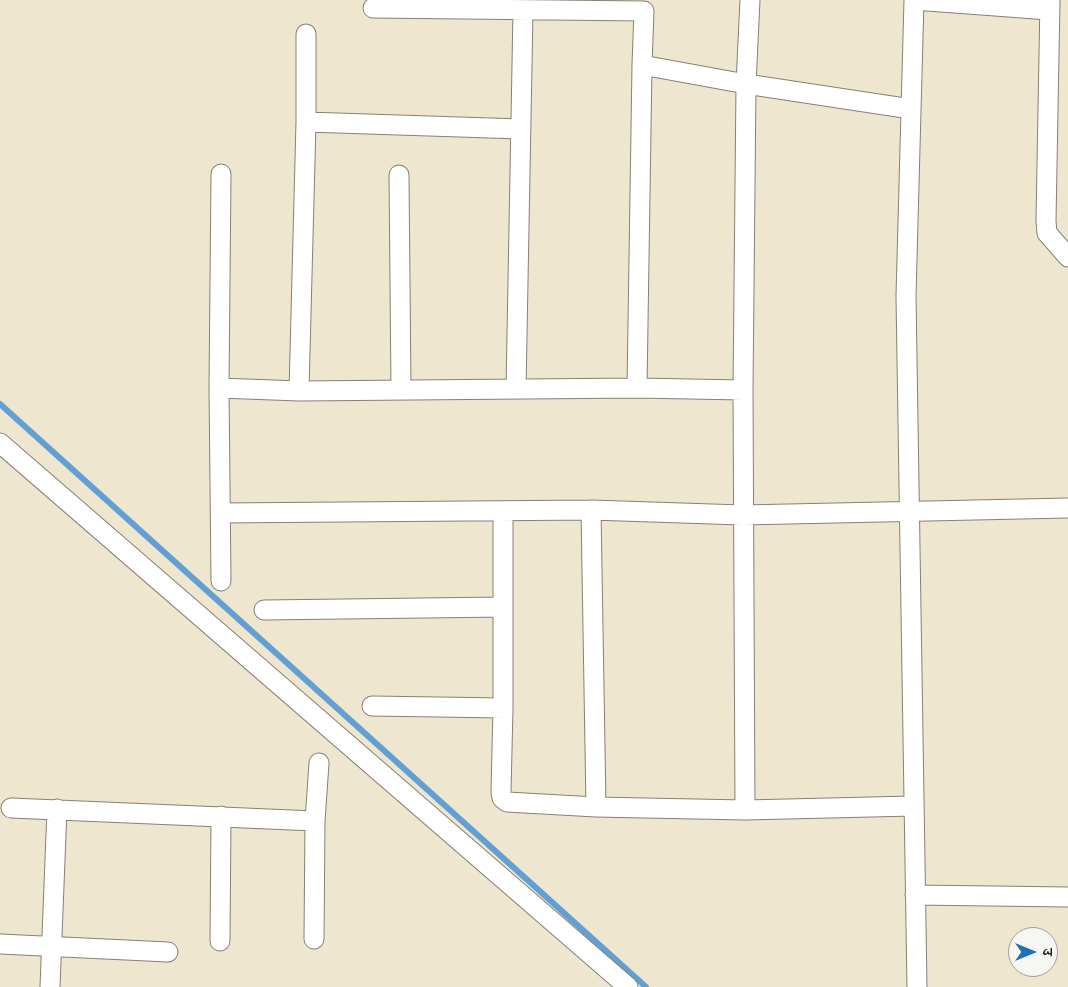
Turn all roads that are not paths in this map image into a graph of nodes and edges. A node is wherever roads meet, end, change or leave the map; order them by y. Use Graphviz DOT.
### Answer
graph roads {
  1 [pos="750,0"];
  2 [pos="914,0"];
  3 [pos="1049,5"];
  4 [pos="644,6"];
  5 [pos="373,8"];
  6 [pos="524,11"];
  7 [pos="306,34"];
  8 [pos="642,65"];
  9 [pos="746,84"];
  10 [pos="911,109"];
  11 [pos="306,122"];
  12 [pos="521,129"];
  13 [pos="221,174"];
  14 [pos="399,175"];
  15 [pos="1068,257"];
  16 [pos="219,388"];
  17 [pos="637,388"];
  18 [pos="516,389"];
  19 [pos="400,390"];
  20 [pos="742,390"];
  21 [pos="299,391"];
  22 [pos="0,443"];
  23 [pos="1068,508"];
  24 [pos="591,510"];
  25 [pos="910,510"];
  26 [pos="503,511"];
  27 [pos="221,513"];
  28 [pos="742,514"];
  29 [pos="221,581"];
  30 [pos="503,608"];
  31 [pos="264,610"];
  32 [pos="372,706"];
  33 [pos="503,708"];
  34 [pos="319,763"];
  35 [pos="913,806"];
  36 [pos="596,807"];
  37 [pos="11,808"];
  38 [pos="58,809"];
  39 [pos="745,810"];
  40 [pos="221,816"];
  41 [pos="315,821"];
  42 [pos="915,895"];
  43 [pos="1068,897"];
  44 [pos="314,939"];
  45 [pos="220,941"];
  46 [pos="0,944"];
  47 [pos="51,945"];
  48 [pos="168,952"];
  49 [pos="50,987"];
  50 [pos="628,987"];
  51 [pos="917,987"];
  1 -- 9 [label="street"];
  2 -- 3 [label="street"];
  2 -- 10 [label="street"];
  3 -- 15 [label="street"];
  4 -- 6 [label="street"];
  4 -- 8 [label="street"];
  5 -- 6 [label="street"];
  6 -- 12 [label="street"];
  7 -- 11 [label="street"];
  8 -- 9 [label="street"];
  8 -- 17 [label="street"];
  9 -- 10 [label="street"];
  9 -- 20 [label="street"];
  10 -- 25 [label="street"];
  11 -- 12 [label="street"];
  11 -- 21 [label="street"];
  12 -- 18 [label="street"];
  13 -- 16 [label="street"];
  14 -- 19 [label="street"];
  16 -- 21 [label="street"];
  16 -- 27 [label="street"];
  17 -- 18 [label="street"];
  17 -- 20 [label="street"];
  18 -- 19 [label="street"];
  19 -- 21 [label="street"];
  20 -- 28 [label="street"];
  22 -- 50 [label="street"];
  23 -- 25 [label="street"];
  24 -- 26 [label="street"];
  24 -- 28 [label="street"];
  24 -- 36 [label="street"];
  25 -- 28 [label="street"];
  25 -- 35 [label="street"];
  26 -- 27 [label="street"];
  26 -- 30 [label="street"];
  27 -- 29 [label="street"];
  28 -- 39 [label="street"];
  30 -- 31 [label="street"];
  30 -- 33 [label="street"];
  32 -- 33 [label="street"];
  33 -- 36 [label="street"];
  34 -- 41 [label="street"];
  35 -- 39 [label="street"];
  35 -- 42 [label="street"];
  36 -- 39 [label="street"];
  37 -- 38 [label="street"];
  38 -- 40 [label="street"];
  38 -- 47 [label="street"];
  40 -- 41 [label="street"];
  40 -- 45 [label="street"];
  41 -- 44 [label="street"];
  42 -- 43 [label="street"];
  42 -- 51 [label="street"];
  46 -- 47 [label="street"];
  47 -- 48 [label="street"];
  47 -- 49 [label="street"];
}
